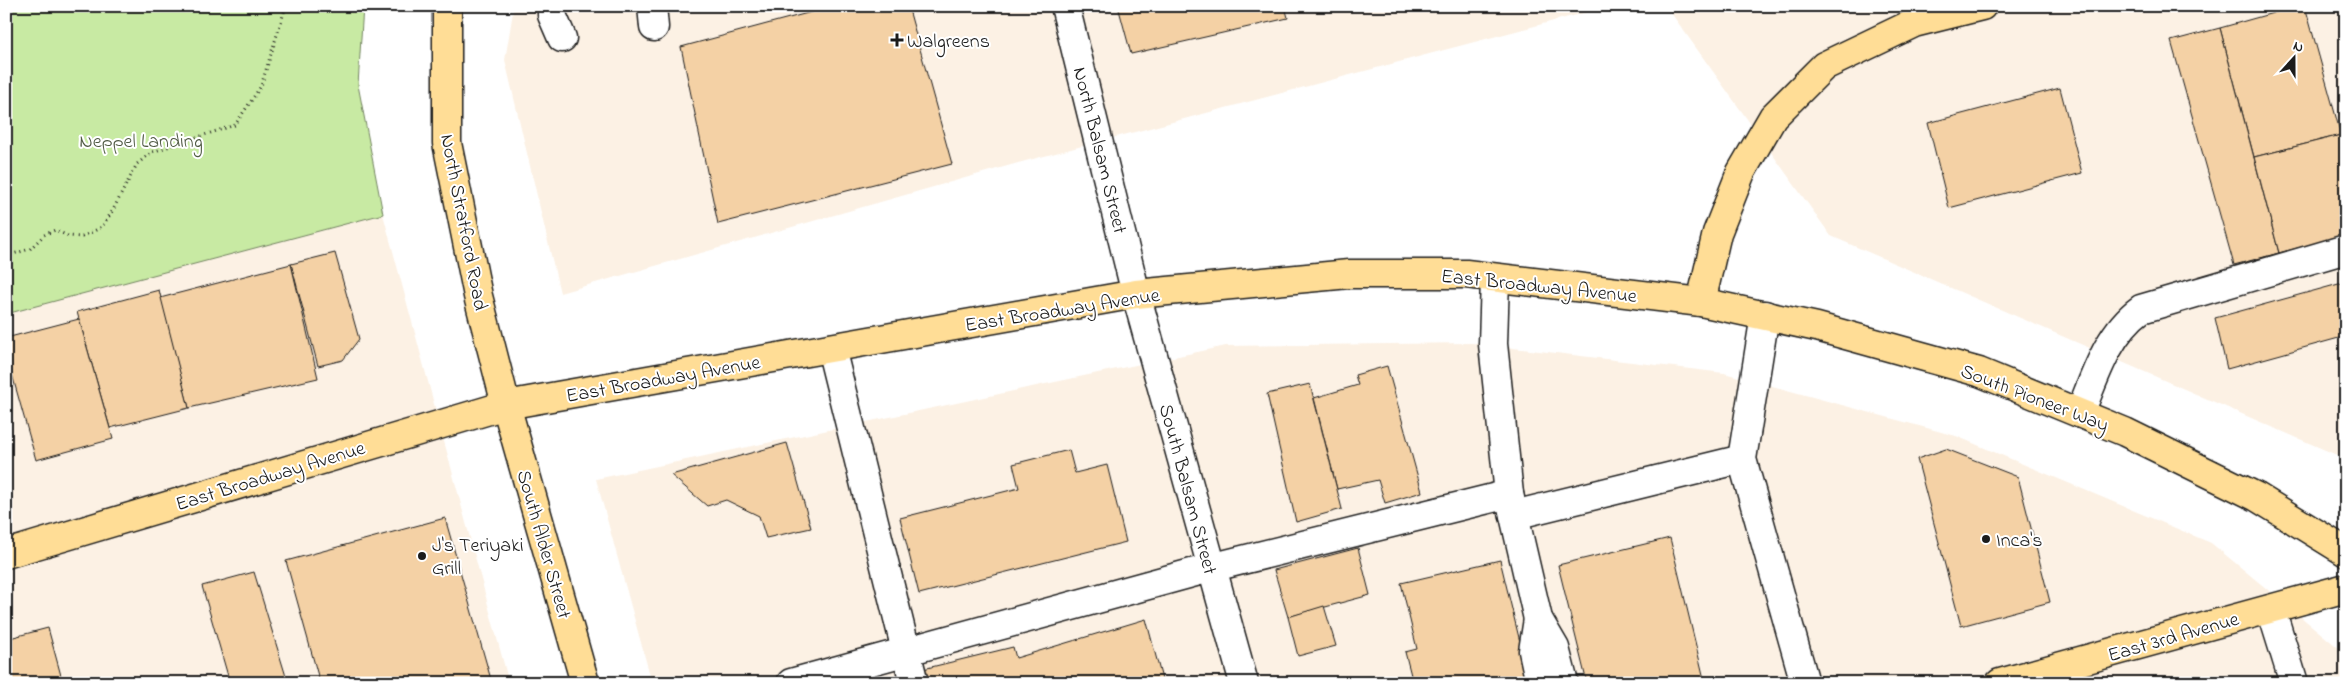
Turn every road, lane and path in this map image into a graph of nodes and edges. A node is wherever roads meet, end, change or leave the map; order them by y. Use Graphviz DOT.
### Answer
graph roads {
  1 [pos="286,6"];
  2 [pos="447,6"];
  3 [pos="552,6"];
  4 [pos="1065,6"];
  5 [pos="1982,6"];
  6 [pos="562,38"];
  7 [pos="2346,249"];
  8 [pos="6,256"];
  9 [pos="1495,278"];
  10 [pos="1136,294"];
  11 [pos="1701,302"];
  12 [pos="1765,315"];
  13 [pos="831,348"];
  14 [pos="506,405"];
  15 [pos="2080,413"];
  16 [pos="1742,459"];
  17 [pos="1511,504"];
  18 [pos="2346,552"];
  19 [pos="6,554"];
  20 [pos="1210,568"];
  21 [pos="2346,588"];
  22 [pos="2271,609"];
  23 [pos="1538,619"];
  24 [pos="905,652"];
  25 [pos="585,683"];
  26 [pos="791,683"];
  27 [pos="914,683"];
  28 [pos="1244,683"];
  29 [pos="1540,683"];
  30 [pos="1564,683"];
  31 [pos="1805,683"];
  32 [pos="2000,683"];
  33 [pos="2294,683"];
  1 -- 8 [label="path"];
  2 -- 14 [label="main road, North Stratford Road"];
  3 -- 6 [label="street"];
  4 -- 10 [label="street, North Balsam Street"];
  5 -- 11 [label="main road"];
  7 -- 15 [label="street"];
  9 -- 10 [label="main road, East Broadway Avenue"];
  9 -- 11 [label="main road, East Broadway Avenue"];
  9 -- 17 [label="street"];
  10 -- 13 [label="main road, East Broadway Avenue"];
  10 -- 20 [label="street, South Balsam Street"];
  11 -- 12 [label="main road, South Pioneer Way"];
  12 -- 15 [label="main road, South Pioneer Way"];
  12 -- 16 [label="street"];
  13 -- 14 [label="main road, East Broadway Avenue"];
  13 -- 24 [label="street"];
  14 -- 19 [label="main road, East Broadway Avenue"];
  14 -- 25 [label="main road, South Alder Street"];
  15 -- 18 [label="main road, South Pioneer Way"];
  16 -- 17 [label="street"];
  16 -- 31 [label="street"];
  17 -- 20 [label="street"];
  17 -- 23 [label="street"];
  20 -- 24 [label="street"];
  20 -- 28 [label="street, South Balsam Street"];
  21 -- 22 [label="main road, East 3rd Avenue"];
  22 -- 32 [label="main road, East 3rd Avenue"];
  22 -- 33 [label="street"];
  23 -- 29 [label="street"];
  23 -- 30 [label="street"];
  24 -- 26 [label="street"];
  24 -- 27 [label="street"];
}
